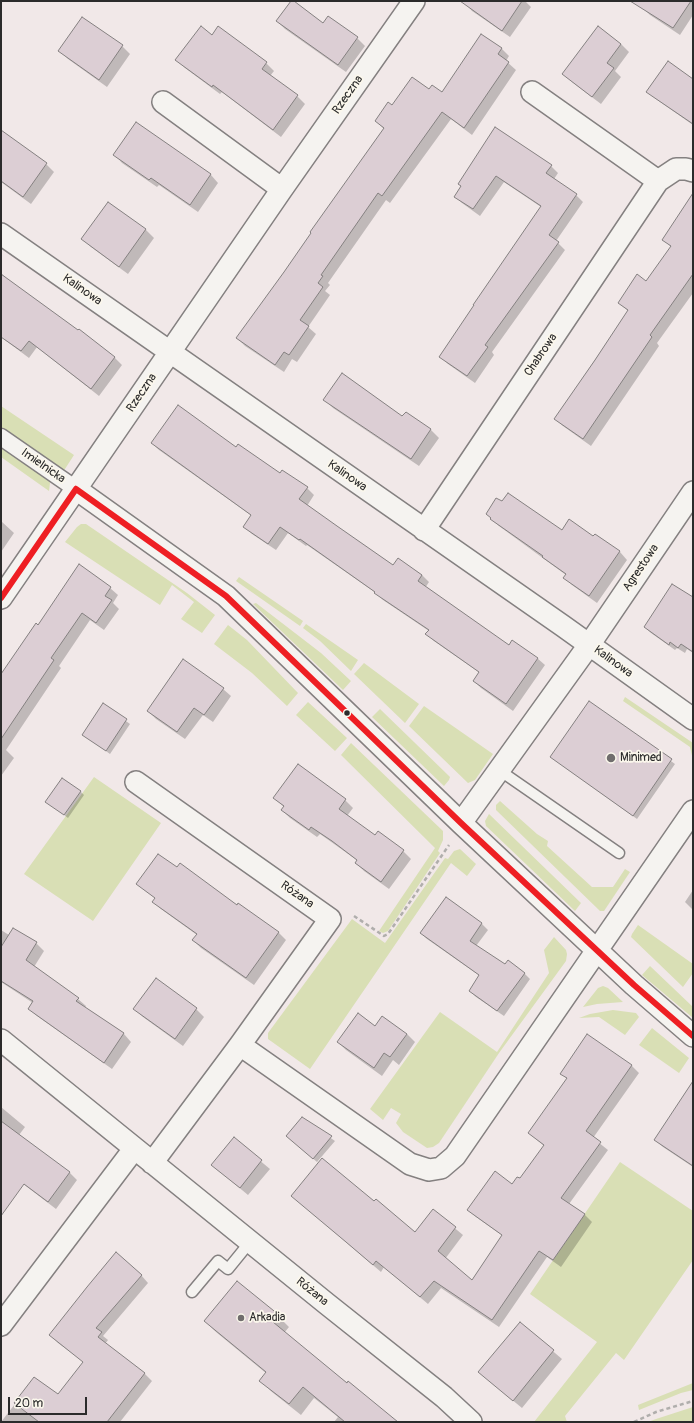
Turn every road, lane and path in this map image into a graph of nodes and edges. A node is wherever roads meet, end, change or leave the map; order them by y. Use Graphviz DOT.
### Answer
graph roads {
  1 [pos="414,1"];
  2 [pos="532,92"];
  3 [pos="163,102"];
  4 [pos="693,171"];
  5 [pos="658,181"];
  6 [pos="282,189"];
  7 [pos="1,234"];
  8 [pos="170,352"];
  9 [pos="1,437"];
  10 [pos="76,489"];
  11 [pos="693,492"];
  12 [pos="424,530"];
  13 [pos="1,598"];
  14 [pos="589,645"];
  15 [pos="693,720"];
  16 [pos="499,770"];
  17 [pos="136,782"];
  18 [pos="693,812"];
  19 [pos="461,823"];
  20 [pos="451,843"];
  21 [pos="620,853"];
  22 [pos="352,914"];
  23 [pos="597,950"];
  24 [pos="693,1036"];
  25 [pos="1,1040"];
  26 [pos="240,1045"];
  27 [pos="134,1149"];
  28 [pos="152,1163"];
  29 [pos="250,1242"];
  30 [pos="192,1292"];
  31 [pos="1,1325"];
  32 [pos="693,1401"];
  33 [pos="471,1422"];
  34 [pos="634,1422"];
  1 -- 6 [label="street, Rzeczna"];
  2 -- 5 [label="street"];
  3 -- 6 [label="street"];
  4 -- 5 [label="street, Chabrowa"];
  5 -- 12 [label="street, Chabrowa"];
  6 -- 8 [label="street, Rzeczna"];
  7 -- 8 [label="street, Kalinowa"];
  8 -- 10 [label="street, Rzeczna"];
  8 -- 12 [label="street, Kalinowa"];
  9 -- 10 [label="street, Imielnicka"];
  10 -- 13 [label="street, Rzeczna"];
  10 -- 19 [label="street, Imielnicka"];
  11 -- 14 [label="street, Agrestowa"];
  12 -- 14 [label="street, Kalinowa"];
  14 -- 15 [label="street, Kalinowa"];
  14 -- 16 [label="street, Agrestowa"];
  16 -- 19 [label="street, Agrestowa"];
  16 -- 21 [label="lane"];
  17 -- 26 [label="street, Różana"];
  18 -- 23 [label="street"];
  19 -- 23 [label="street, Imielnicka"];
  20 -- 22 [label="path"];
  23 -- 24 [label="street, Imielnicka"];
  23 -- 26 [label="street"];
  25 -- 27 [label="street, Różana"];
  26 -- 28 [label="street, Różana"];
  27 -- 28 [label="street, Różana"];
  27 -- 31 [label="street"];
  28 -- 29 [label="street, Różana"];
  29 -- 30 [label="lane"];
  29 -- 33 [label="street, Różana"];
  32 -- 34 [label="path"];
}
